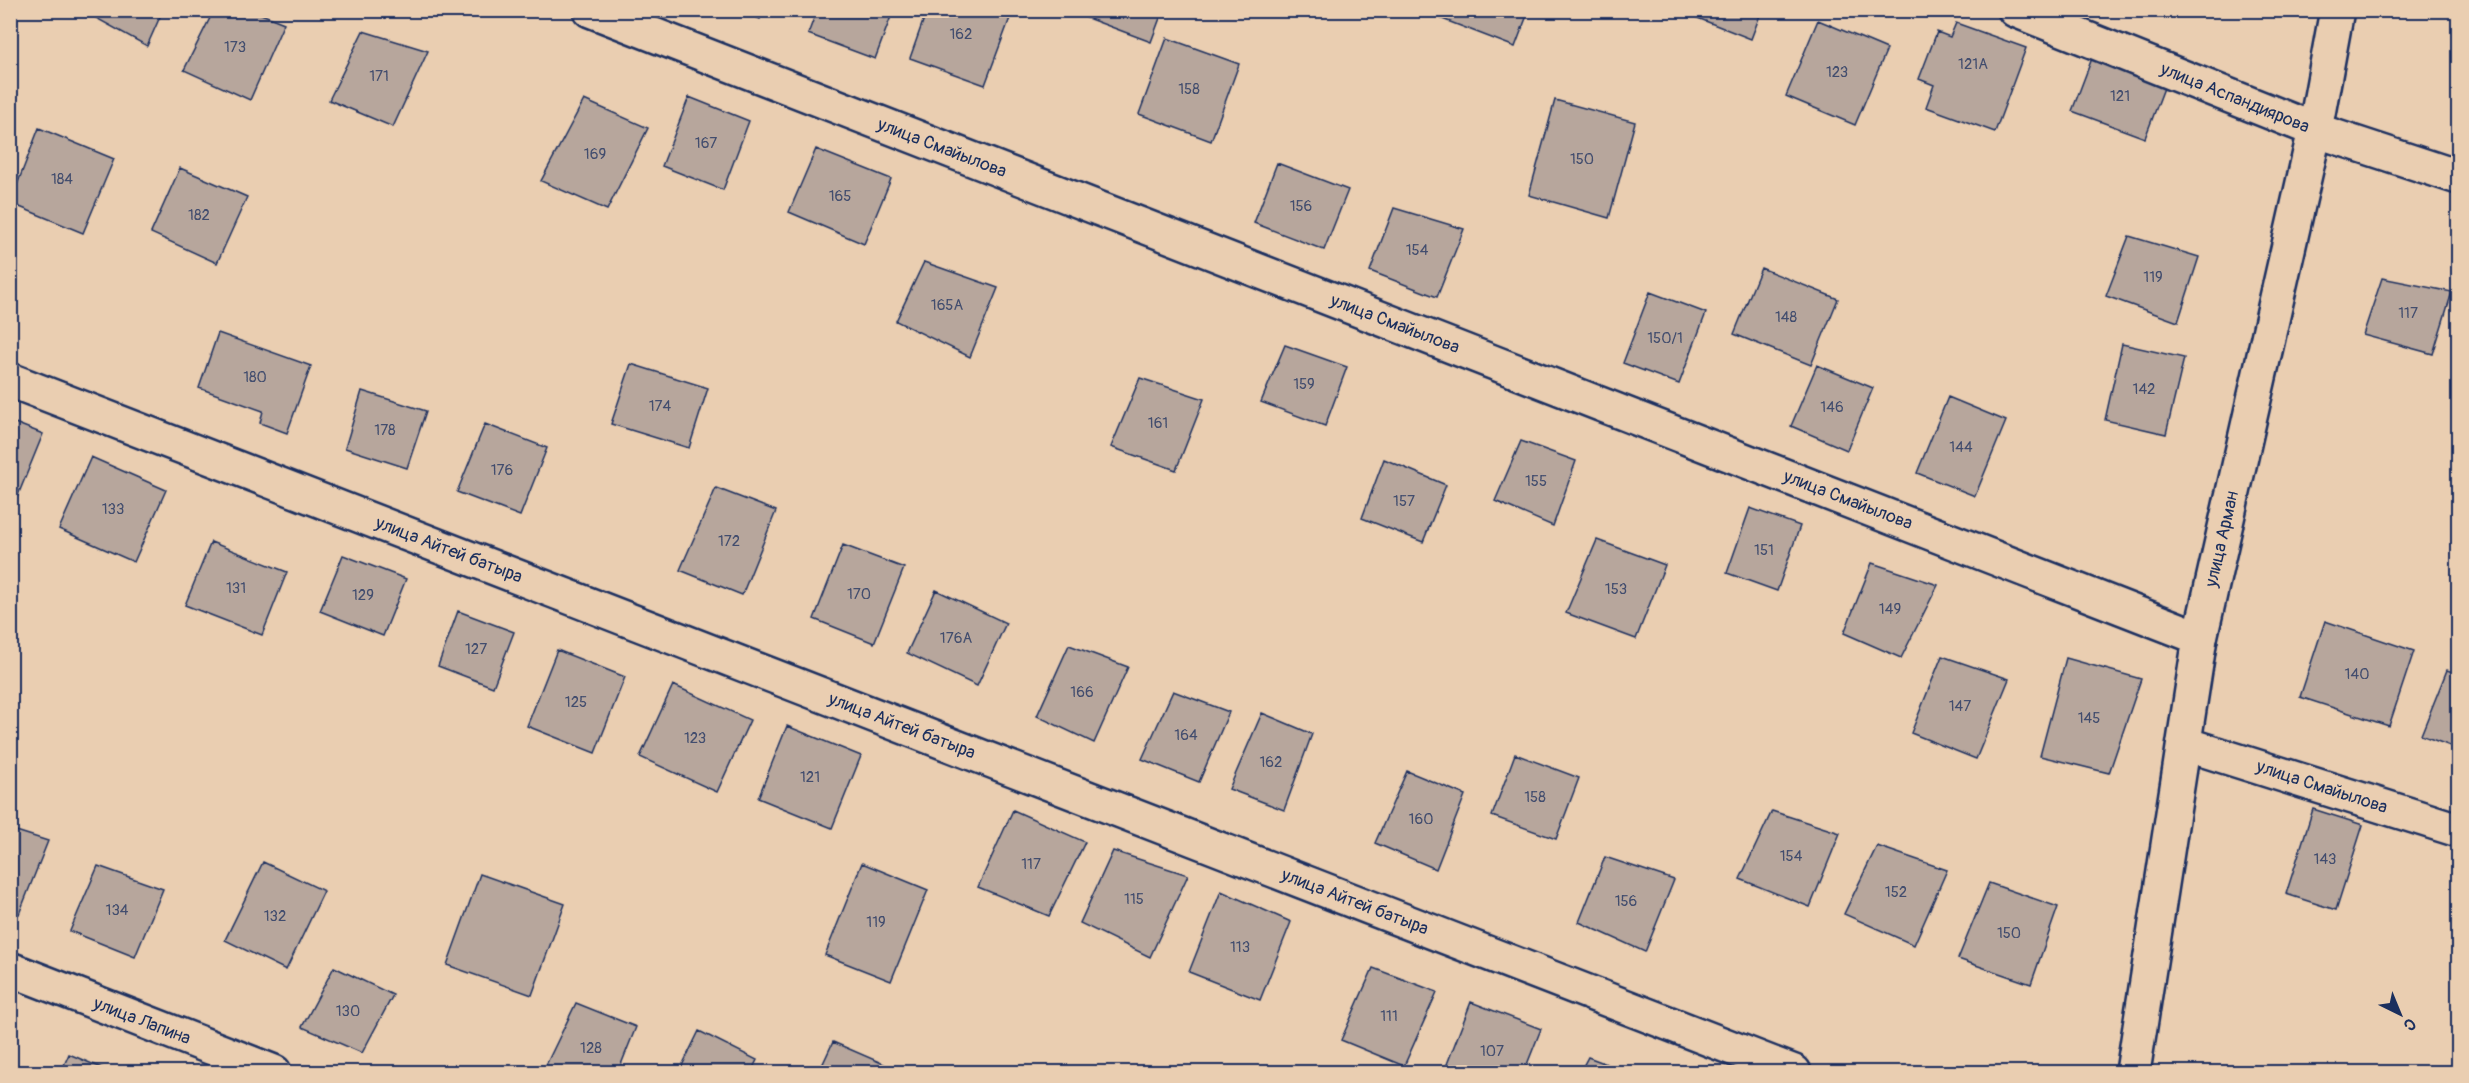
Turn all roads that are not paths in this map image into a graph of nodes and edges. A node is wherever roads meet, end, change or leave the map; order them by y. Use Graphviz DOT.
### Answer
graph roads {
  1 [pos="590,10"];
  2 [pos="2015,10"];
  3 [pos="2337,10"];
  4 [pos="2315,130"];
  5 [pos="2458,177"];
  6 [pos="10,380"];
  7 [pos="2200,638"];
  8 [pos="2185,744"];
  9 [pos="2458,830"];
  10 [pos="10,969"];
  11 [pos="274,1072"];
  12 [pos="1794,1072"];
  13 [pos="2133,1072"];
  1 -- 7 [label="street, улица Смайылова"];
  2 -- 4 [label="street, улица Аспандиярова"];
  3 -- 4 [label="street, улица Арман"];
  4 -- 5 [label="street, улица Аспандиярова"];
  4 -- 7 [label="street, улица Арман"];
  6 -- 12 [label="street, улица Айтей батыра"];
  7 -- 8 [label="street, улица Арман"];
  8 -- 9 [label="street, улица Смайылова"];
  8 -- 13 [label="street, улица Арман"];
  10 -- 11 [label="street, улица Лапина"];
}
